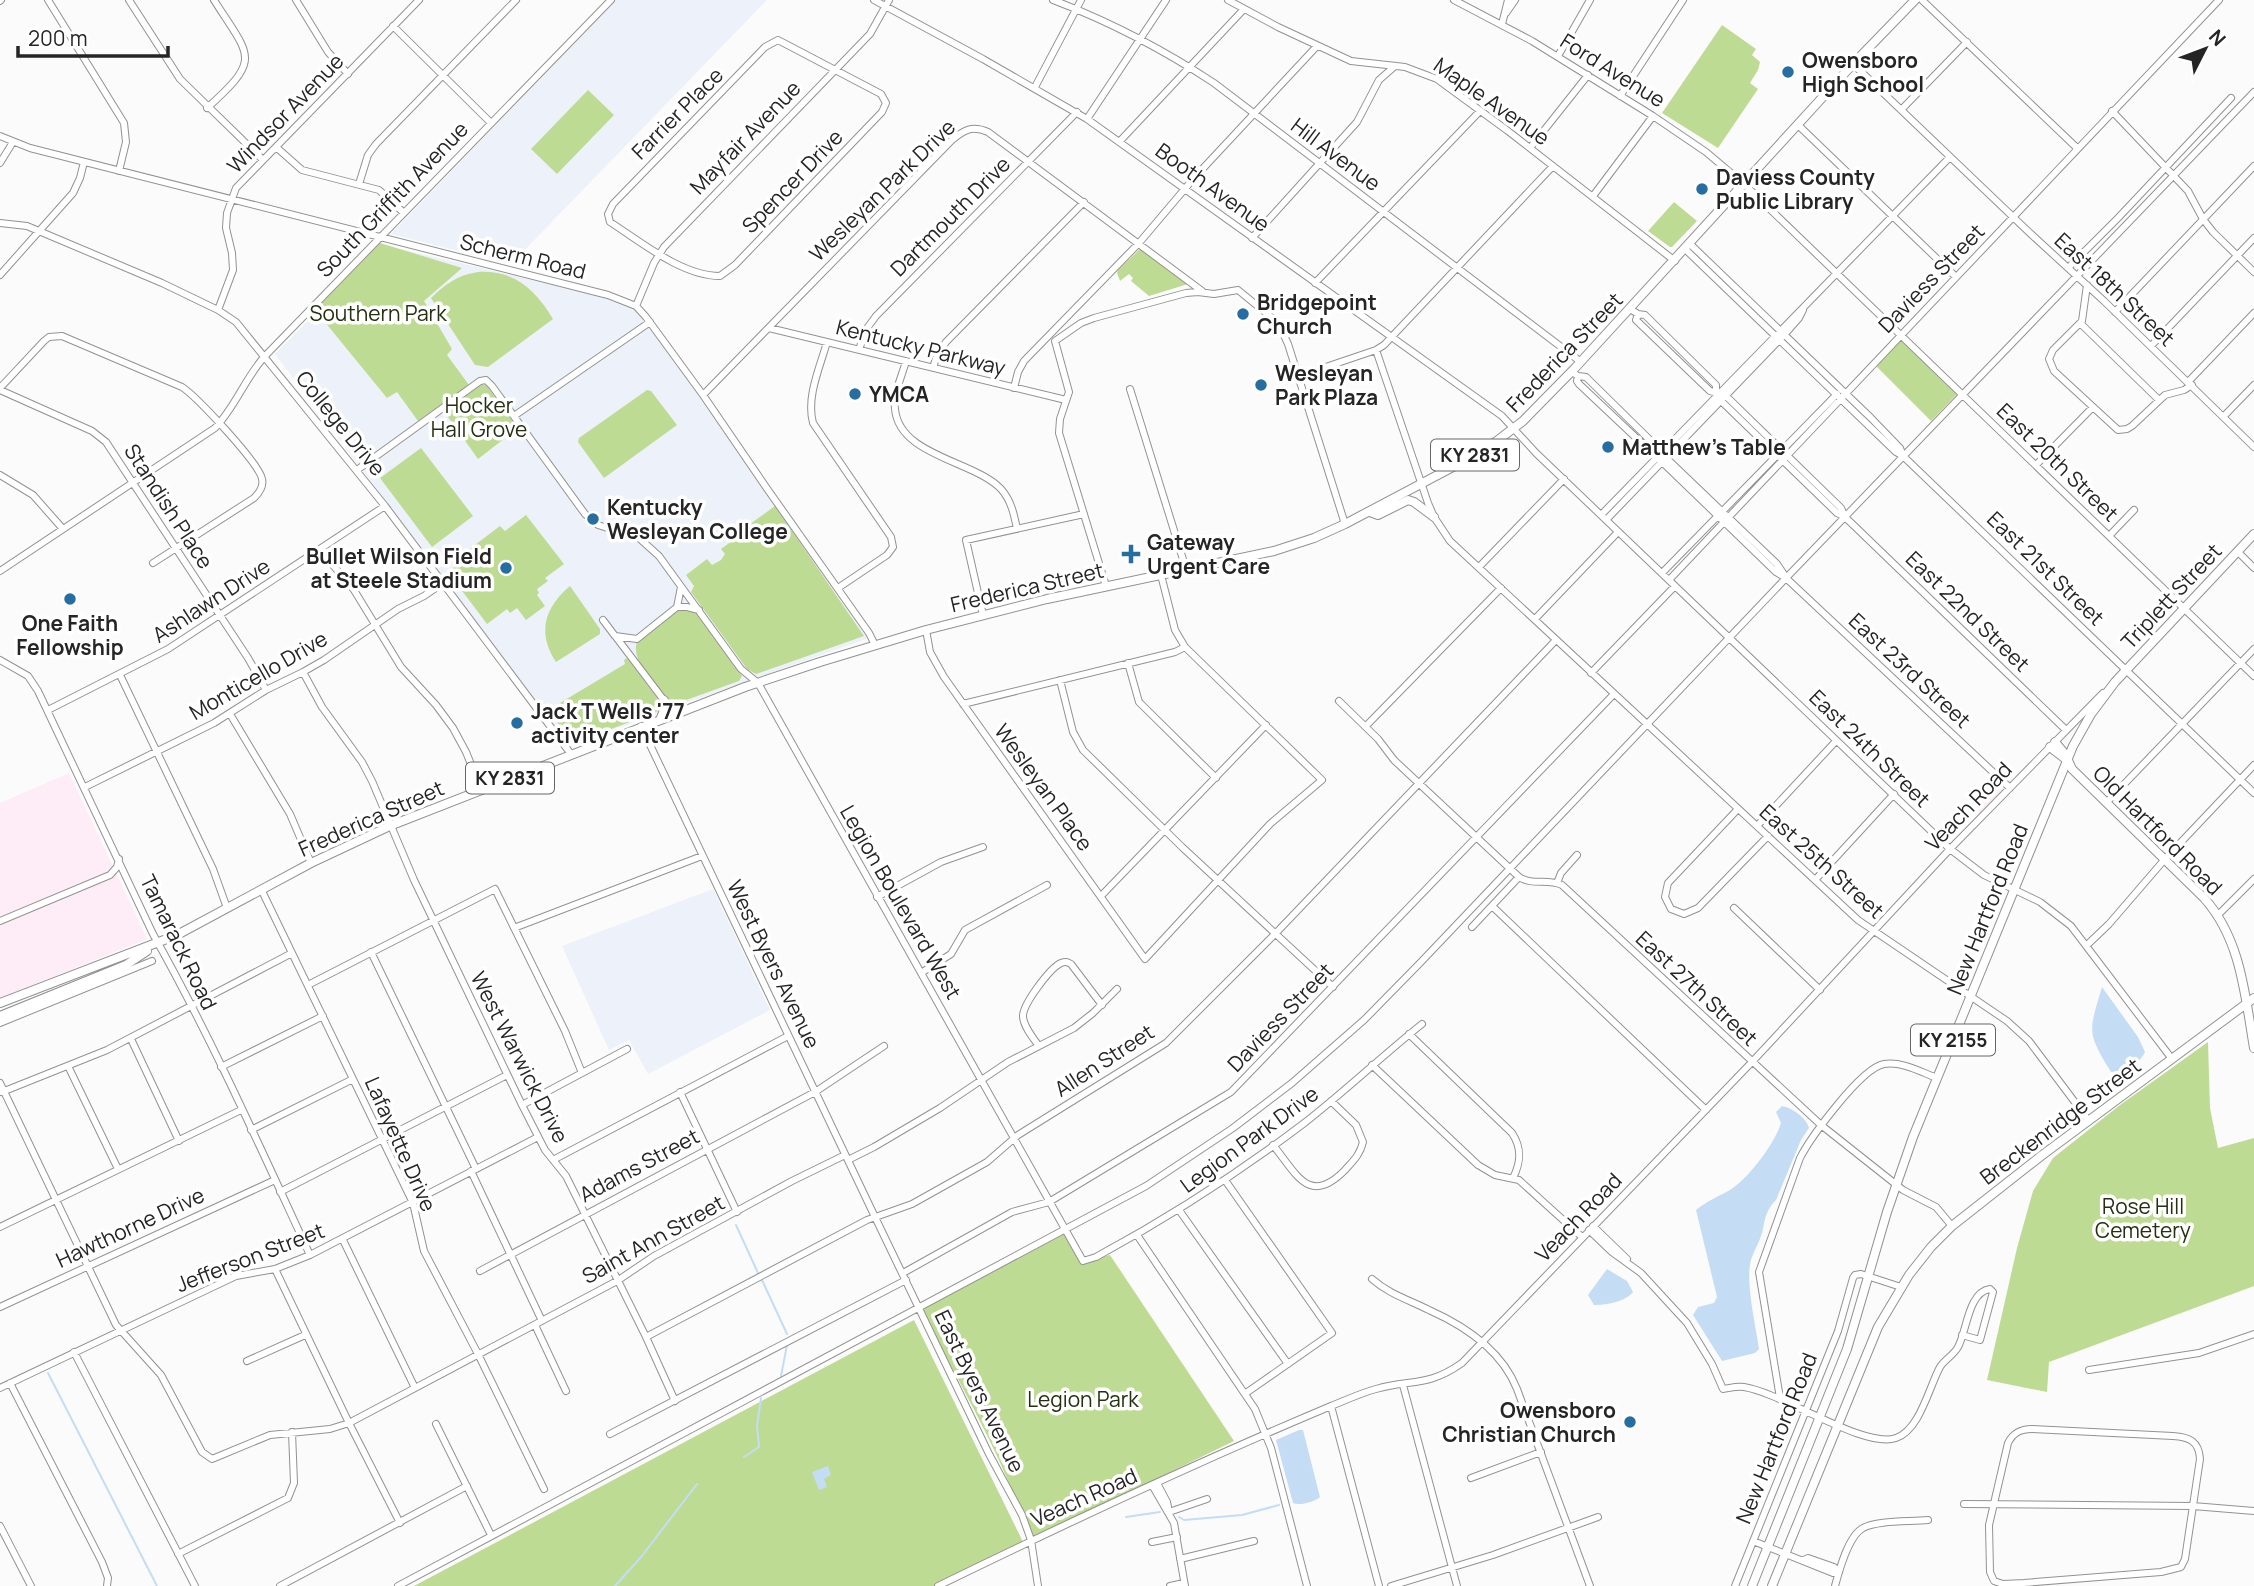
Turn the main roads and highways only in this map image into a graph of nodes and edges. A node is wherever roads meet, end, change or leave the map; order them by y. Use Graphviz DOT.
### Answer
graph roads {
  1 [pos="1915,0"];
  2 [pos="1370,512"];
  3 [pos="1434,517"];
  4 [pos="2254,534"];
  5 [pos="2115,682"];
  6 [pos="2053,744"];
  7 [pos="2067,760"];
  8 [pos="159,943"];
  9 [pos="2254,998"];
  10 [pos="0,1003"];
  11 [pos="2246,1004"];
  12 [pos="0,1016"];
  13 [pos="2254,1048"];
  14 [pos="1752,1586"];
  15 [pos="1772,1586"];
  1 -- 2 [label="main road, Frederica Street / KY 2831"];
  2 -- 3 [label="main road"];
  2 -- 8 [label="main road, Frederica Street / KY 2831"];
  4 -- 5 [label="main road, Triplett Street / KY 2155"];
  5 -- 7 [label="main road, New Hartford Road / KY 2155"];
  6 -- 7 [label="main road, Old Hartford Road"];
  7 -- 11 [label="main road, Old Hartford Road"];
  7 -- 14 [label="main road, New Hartford Road / KY 2155"];
  8 -- 10 [label="main road, Frederica Street / KY 2831"];
  8 -- 12 [label="main road, Frederica Street / KY 2831"];
  9 -- 11 [label="main road, Breckenridge Street"];
  11 -- 13 [label="main road, Old Hartford Road"];
  11 -- 15 [label="main road, Breckenridge Street"];
}
